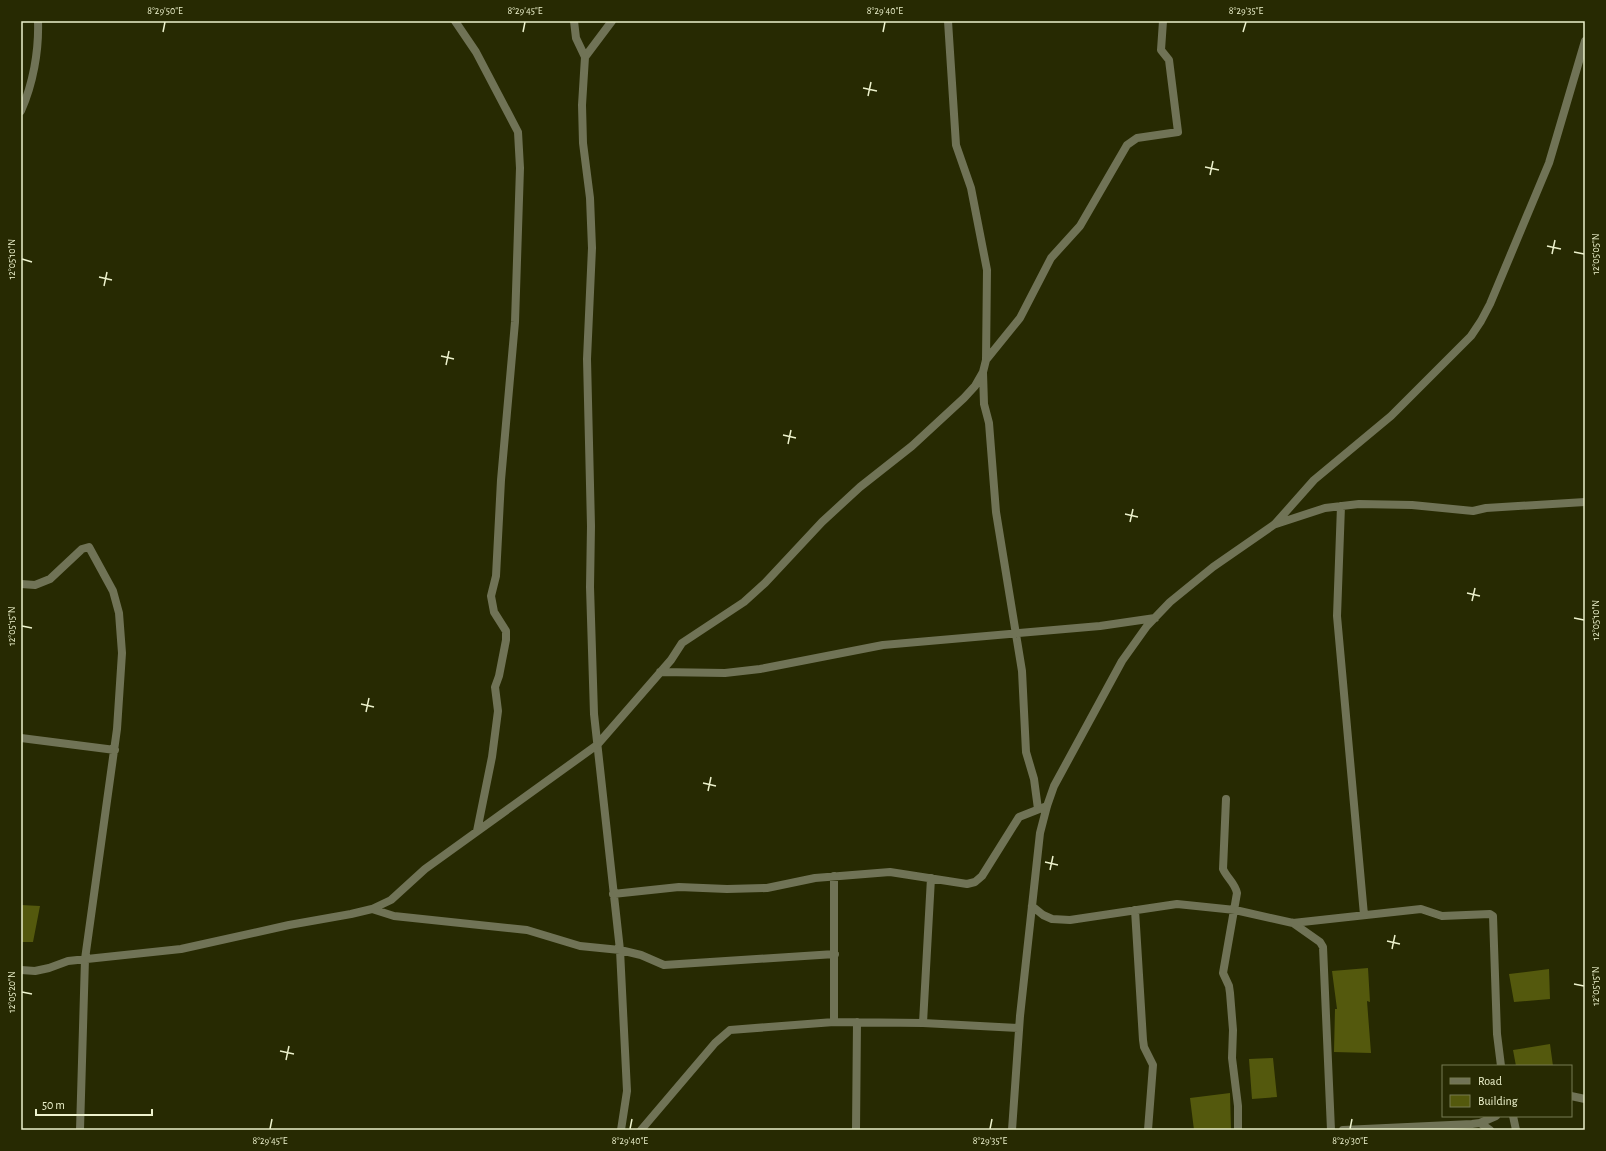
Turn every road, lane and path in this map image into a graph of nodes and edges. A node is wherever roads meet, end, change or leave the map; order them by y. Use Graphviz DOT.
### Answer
graph roads {
  1 [pos="38,21"];
  2 [pos="455,21"];
  3 [pos="574,21"];
  4 [pos="612,21"];
  5 [pos="948,21"];
  6 [pos="1163,21"];
  7 [pos="1585,41"];
  8 [pos="585,57"];
  9 [pos="21,111"];
  10 [pos="986,360"];
  11 [pos="983,372"];
  12 [pos="1585,502"];
  13 [pos="1341,506"];
  14 [pos="1275,524"];
  15 [pos="21,584"];
  16 [pos="1155,618"];
  17 [pos="1017,633"];
  18 [pos="660,672"];
  19 [pos="21,738"];
  20 [pos="597,745"];
  21 [pos="115,750"];
  22 [pos="1226,799"];
  23 [pos="1047,806"];
  24 [pos="1038,809"];
  25 [pos="477,831"];
  26 [pos="834,876"];
  27 [pos="931,878"];
  28 [pos="613,894"];
  29 [pos="1032,906"];
  30 [pos="372,909"];
  31 [pos="1136,910"];
  32 [pos="1235,910"];
  33 [pos="1364,915"];
  34 [pos="1293,923"];
  35 [pos="620,950"];
  36 [pos="835,954"];
  37 [pos="85,959"];
  38 [pos="21,970"];
  39 [pos="834,1022"];
  40 [pos="857,1022"];
  41 [pos="923,1022"];
  42 [pos="1019,1028"];
  43 [pos="1501,1065"];
  44 [pos="1572,1096"];
  45 [pos="1585,1099"];
  46 [pos="1494,1117"];
  47 [pos="1512,1117"];
  48 [pos="1480,1123"];
  49 [pos="80,1130"];
  50 [pos="621,1130"];
  51 [pos="641,1130"];
  52 [pos="856,1130"];
  53 [pos="1012,1130"];
  54 [pos="1148,1130"];
  55 [pos="1238,1130"];
  56 [pos="1331,1130"];
  57 [pos="1343,1130"];
  58 [pos="1490,1130"];
  59 [pos="1516,1130"];
  1 -- 9 [label="street"];
  2 -- 25 [label="street"];
  3 -- 8 [label="street"];
  4 -- 8 [label="street"];
  5 -- 10 [label="street"];
  6 -- 10 [label="street"];
  7 -- 14 [label="street"];
  8 -- 20 [label="street"];
  10 -- 11 [label="street"];
  11 -- 17 [label="street"];
  11 -- 18 [label="street"];
  12 -- 13 [label="street"];
  13 -- 14 [label="street"];
  13 -- 33 [label="street"];
  14 -- 16 [label="street"];
  15 -- 21 [label="street"];
  16 -- 17 [label="street"];
  16 -- 23 [label="street"];
  17 -- 18 [label="street"];
  17 -- 24 [label="street"];
  18 -- 20 [label="street"];
  19 -- 21 [label="street"];
  20 -- 25 [label="street"];
  20 -- 28 [label="street"];
  21 -- 37 [label="street"];
  22 -- 32 [label="street"];
  23 -- 24 [label="street"];
  23 -- 29 [label="street"];
  24 -- 27 [label="street"];
  25 -- 30 [label="street"];
  26 -- 27 [label="street"];
  26 -- 28 [label="street"];
  26 -- 36 [label="street"];
  27 -- 41 [label="street"];
  28 -- 35 [label="street"];
  29 -- 31 [label="street"];
  29 -- 42 [label="street"];
  30 -- 35 [label="street"];
  30 -- 37 [label="street"];
  31 -- 32 [label="street"];
  31 -- 54 [label="street"];
  32 -- 34 [label="street"];
  32 -- 55 [label="street"];
  33 -- 34 [label="street"];
  33 -- 43 [label="street"];
  34 -- 56 [label="street"];
  35 -- 36 [label="street"];
  35 -- 50 [label="street"];
  36 -- 39 [label="street"];
  37 -- 38 [label="street"];
  37 -- 49 [label="street"];
  39 -- 40 [label="street"];
  39 -- 51 [label="street"];
  40 -- 41 [label="street"];
  40 -- 52 [label="street"];
  41 -- 42 [label="street"];
  42 -- 53 [label="street"];
  44 -- 45 [label="street"];
  46 -- 48 [label="street"];
  47 -- 59 [label="street"];
  48 -- 57 [label="street"];
  48 -- 58 [label="street"];
}
